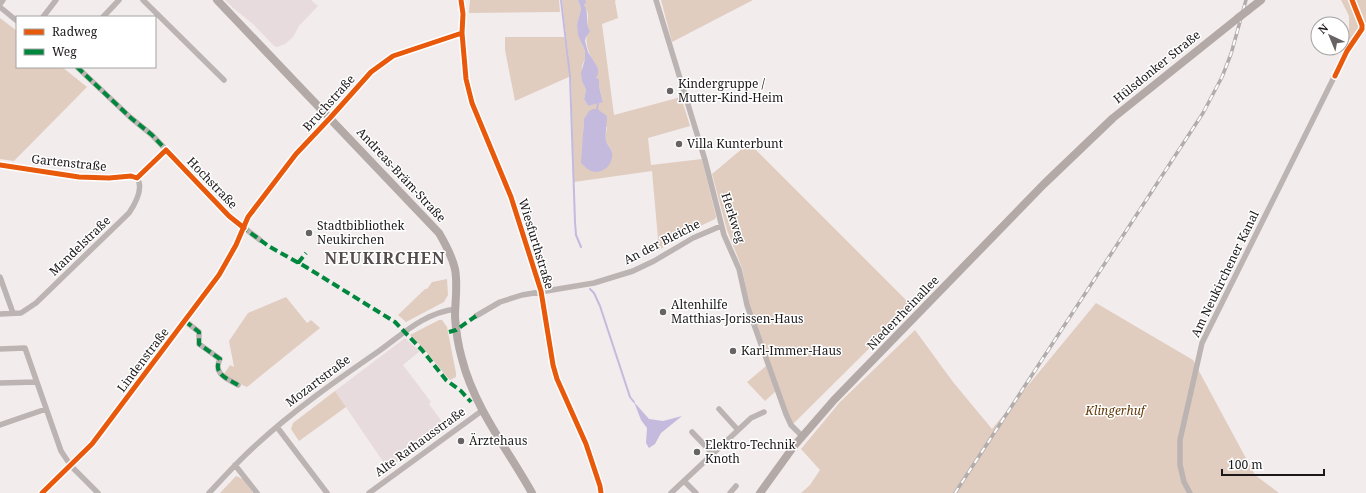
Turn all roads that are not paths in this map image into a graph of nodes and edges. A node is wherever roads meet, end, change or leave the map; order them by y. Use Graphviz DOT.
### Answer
graph roads {
  1 [pos="3,0"];
  2 [pos="56,0"];
  3 [pos="119,0"];
  4 [pos="143,0"];
  5 [pos="217,0"];
  6 [pos="461,0"];
  7 [pos="656,0"];
  8 [pos="1261,0"];
  9 [pos="1352,0"];
  10 [pos="0,6"];
  11 [pos="44,16"];
  12 [pos="104,16"];
  13 [pos="16,20"];
  14 [pos="462,33"];
  15 [pos="78,68"];
  16 [pos="224,80"];
  17 [pos="330,118"];
  18 [pos="166,150"];
  19 [pos="1072,157"];
  20 [pos="0,165"];
  21 [pos="137,178"];
  22 [pos="721,226"];
  23 [pos="244,228"];
  24 [pos="260,240"];
  25 [pos="0,278"];
  26 [pos="541,292"];
  27 [pos="456,309"];
  28 [pos="13,313"];
  29 [pos="0,314"];
  30 [pos="476,316"];
  31 [pos="185,320"];
  32 [pos="0,349"];
  33 [pos="36,382"];
  34 [pos="0,383"];
  35 [pos="238,385"];
  36 [pos="46,409"];
  37 [pos="719,409"];
  38 [pos="483,410"];
  39 [pos="764,412"];
  40 [pos="0,425"];
  41 [pos="277,427"];
  42 [pos="738,430"];
  43 [pos="692,432"];
  44 [pos="802,436"];
  45 [pos="713,454"];
  46 [pos="235,465"];
  47 [pos="71,466"];
  48 [pos="684,481"];
  49 [pos="736,486"];
  50 [pos="42,493"];
  51 [pos="98,493"];
  52 [pos="209,493"];
  53 [pos="257,493"];
  54 [pos="327,493"];
  55 [pos="369,493"];
  56 [pos="532,493"];
  57 [pos="601,493"];
  58 [pos="671,493"];
  59 [pos="696,493"];
  60 [pos="730,493"];
  61 [pos="760,493"];
  62 [pos="1190,493"];
  1 -- 10 [label="street"];
  2 -- 11 [label="street"];
  3 -- 12 [label="street"];
  4 -- 16 [label="street"];
  5 -- 17 [label="main road, Andreas-Bräm-Straße"];
  6 -- 14 [label="street, Wiesfurthstraße"];
  7 -- 22 [label="street, Herkweg"];
  8 -- 19 [label="main road, Hülsdonker Straße, bridge"];
  9 -- 62 [label="street, Am Neukirchener Kanal"];
  10 -- 13 [label="street"];
  14 -- 17 [label="street, Bruchstraße"];
  14 -- 26 [label="street, Wiesfurthstraße"];
  15 -- 18 [label="street, Hochstraße"];
  17 -- 23 [label="street, Bruchstraße"];
  17 -- 27 [label="main road, Andreas-Bräm-Straße"];
  18 -- 21 [label="street"];
  18 -- 23 [label="street, Hochstraße"];
  19 -- 44 [label="main road, Niederrheinallee"];
  20 -- 21 [label="street, Gartenstraße"];
  21 -- 28 [label="street, Mandelstraße"];
  22 -- 26 [label="street, An der Bleiche"];
  22 -- 44 [label="street, Herkweg"];
  23 -- 24 [label="street, Hochstraße"];
  23 -- 31 [label="street, Lindenstraße"];
  25 -- 28 [label="street"];
  26 -- 30 [label="street, An der Bleiche"];
  26 -- 57 [label="street, Wiesfurthstraße"];
  27 -- 38 [label="main road, Andreas-Bräm-Straße"];
  27 -- 41 [label="street, Mozartstraße"];
  28 -- 29 [label="street, Mandelstraße"];
  31 -- 35 [label="street"];
  31 -- 47 [label="street, Lindenstraße"];
  32 -- 33 [label="street"];
  33 -- 34 [label="street"];
  33 -- 36 [label="street"];
  36 -- 40 [label="street"];
  36 -- 47 [label="street"];
  37 -- 42 [label="street"];
  38 -- 55 [label="street, Alte Rathausstraße"];
  38 -- 56 [label="main road, Andreas-Bräm-Straße"];
  39 -- 42 [label="street"];
  41 -- 46 [label="street, Mozartstraße"];
  41 -- 54 [label="street"];
  42 -- 45 [label="street"];
  43 -- 45 [label="street"];
  44 -- 61 [label="main road, Niederrheinallee"];
  45 -- 48 [label="street"];
  46 -- 52 [label="street, Mozartstraße"];
  46 -- 53 [label="street"];
  47 -- 50 [label="street, Lindenstraße"];
  47 -- 51 [label="street"];
  48 -- 58 [label="street"];
  48 -- 59 [label="street"];
  49 -- 60 [label="street"];
}
